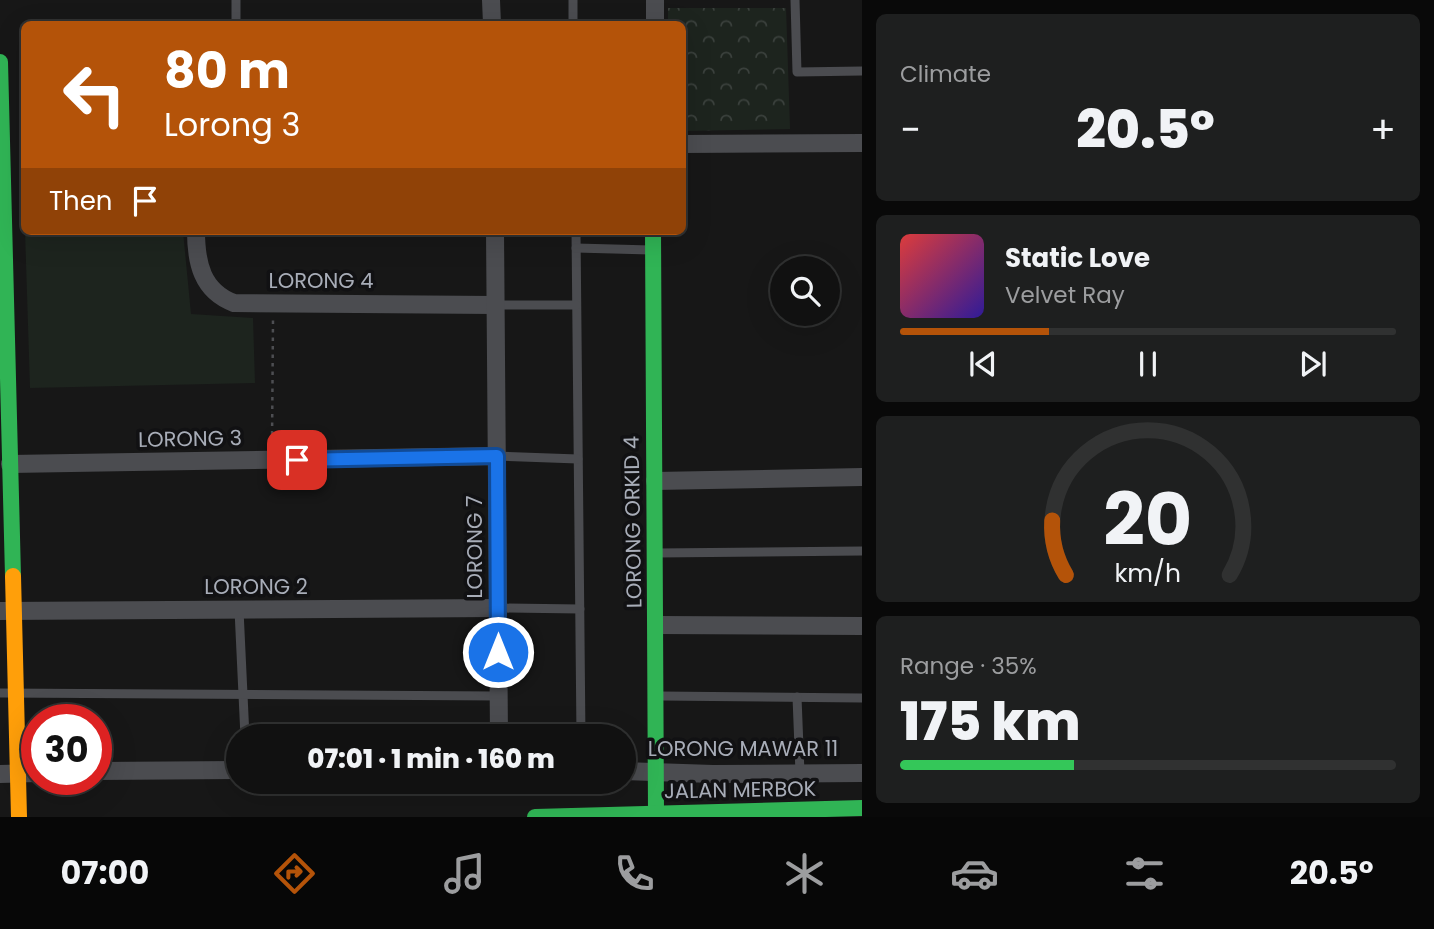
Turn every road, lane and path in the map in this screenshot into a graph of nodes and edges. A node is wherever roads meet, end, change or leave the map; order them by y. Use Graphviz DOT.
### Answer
graph roads {
  1 [pos="236,0"];
  2 [pos="491,0"];
  3 [pos="573,0"];
  4 [pos="655,0"];
  5 [pos="795,0"];
  6 [pos="236,21"];
  7 [pos="492,21"];
  8 [pos="573,21"];
  9 [pos="654,21"];
  10 [pos="0,65"];
  11 [pos="862,71"];
  12 [pos="1,136"];
  13 [pos="862,143"];
  14 [pos="686,144"];
  15 [pos="2,212"];
  16 [pos="196,235"];
  17 [pos="495,235"];
  18 [pos="576,235"];
  19 [pos="653,235"];
  20 [pos="576,248"];
  21 [pos="653,250"];
  22 [pos="3,283"];
  23 [pos="273,303"];
  24 [pos="495,305"];
  25 [pos="576,305"];
  26 [pos="497,456"];
  27 [pos="578,459"];
  28 [pos="272,460"];
  29 [pos="10,464"];
  30 [pos="862,477"];
  31 [pos="655,481"];
  32 [pos="862,551"];
  33 [pos="656,553"];
  34 [pos="498,608"];
  35 [pos="580,609"];
  36 [pos="239,610"];
  37 [pos="7,611"];
  38 [pos="657,625"];
  39 [pos="862,626"];
  40 [pos="8,692"];
  41 [pos="244,694"];
  42 [pos="499,695"];
  43 [pos="657,696"];
  44 [pos="797,697"];
  45 [pos="862,698"];
  46 [pos="245,724"];
  47 [pos="499,724"];
  48 [pos="581,724"];
  49 [pos="226,770"];
  50 [pos="112,771"];
  51 [pos="636,771"];
  52 [pos="657,772"];
  53 [pos="862,772"];
  54 [pos="800,773"];
  55 [pos="8,774"];
  56 [pos="862,808"];
  57 [pos="656,813"];
  58 [pos="705,815"];
  59 [pos="731,815"];
  60 [pos="19,817"];
  61 [pos="536,817"];
  1 -- 6 [label="lane"];
  2 -- 7 [label="street"];
  3 -- 8 [label="lane"];
  4 -- 9 [label="street"];
  5 -- 11 [label="lane"];
  10 -- 12 [label="street"];
  12 -- 15 [label="street"];
  13 -- 14 [label="street"];
  15 -- 22 [label="street"];
  16 -- 23 [label="street, LORONG 4"];
  17 -- 24 [label="street, LORONG 7"];
  18 -- 20 [label="lane"];
  19 -- 21 [label="street, LORONG ORKID 4"];
  20 -- 21 [label="lane"];
  20 -- 25 [label="lane"];
  21 -- 31 [label="street, LORONG ORKID 4"];
  22 -- 29 [label="street"];
  23 -- 24 [label="street, LORONG 4"];
  23 -- 28 [label="path"];
  24 -- 25 [label="lane"];
  24 -- 26 [label="street, LORONG 7"];
  25 -- 27 [label="lane"];
  26 -- 27 [label="lane"];
  26 -- 28 [label="street, LORONG 3"];
  26 -- 34 [label="street, LORONG 7"];
  27 -- 35 [label="lane"];
  28 -- 29 [label="street, LORONG 3"];
  29 -- 37 [label="street"];
  30 -- 31 [label="street"];
  31 -- 33 [label="street, LORONG ORKID 4"];
  32 -- 33 [label="lane"];
  33 -- 38 [label="street, LORONG ORKID 4"];
  34 -- 35 [label="lane"];
  34 -- 36 [label="street, LORONG 2"];
  34 -- 42 [label="street, LORONG 7"];
  35 -- 48 [label="lane"];
  36 -- 37 [label="street, LORONG 2"];
  36 -- 41 [label="lane"];
  37 -- 40 [label="street"];
  38 -- 39 [label="street"];
  38 -- 43 [label="street, LORONG ORKID 4"];
  40 -- 41 [label="lane"];
  40 -- 55 [label="street"];
  41 -- 42 [label="lane"];
  41 -- 46 [label="lane"];
  42 -- 47 [label="street, LORONG 7"];
  43 -- 44 [label="lane"];
  43 -- 52 [label="street, LORONG ORKID 4"];
  44 -- 45 [label="lane"];
  44 -- 54 [label="lane"];
  49 -- 50 [label="street"];
  51 -- 52 [label="street, LORONG MAWAR 11"];
  52 -- 54 [label="street, LORONG MAWAR 11"];
  52 -- 57 [label="street, LORONG ORKID 4"];
  53 -- 54 [label="street, LORONG MAWAR 11"];
  55 -- 60 [label="street"];
  56 -- 59 [label="street, JALAN MERBOK"];
  57 -- 58 [label="street, JALAN MERBOK"];
  57 -- 61 [label="street, JALAN MERBOK"];
  58 -- 59 [label="street, JALAN MERBOK"];
}
